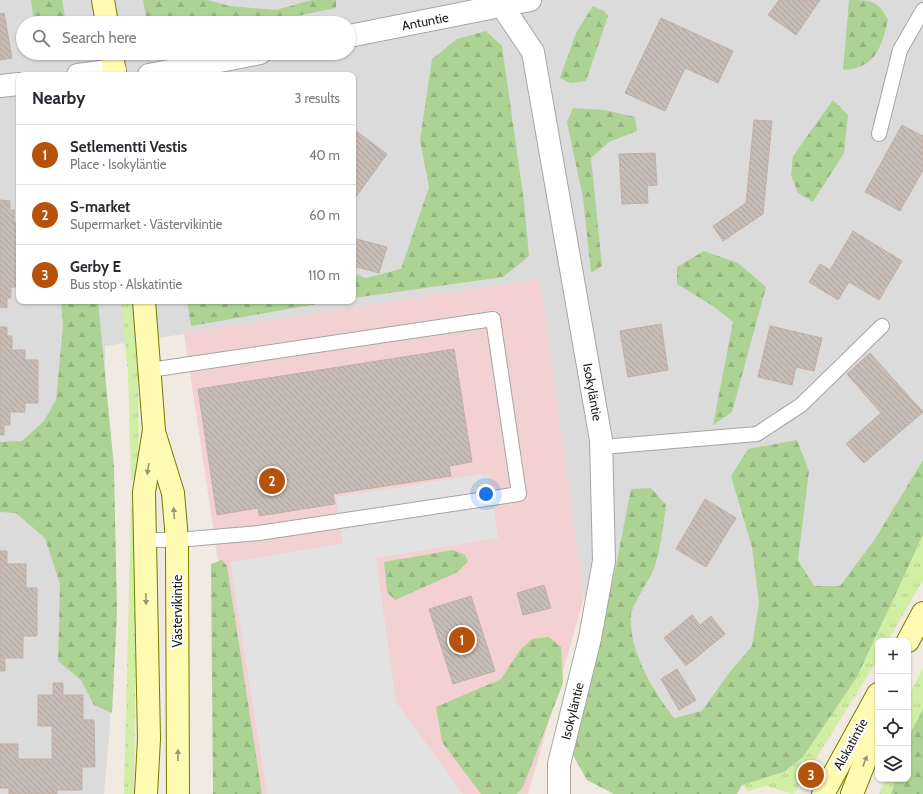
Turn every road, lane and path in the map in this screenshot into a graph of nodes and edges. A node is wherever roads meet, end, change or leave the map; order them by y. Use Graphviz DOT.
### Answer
graph roads {
  1 [pos="102,0"];
  2 [pos="530,0"];
  3 [pos="499,3"];
  4 [pos="923,10"];
  5 [pos="105,16"];
  6 [pos="356,34"];
  7 [pos="224,60"];
  8 [pos="114,66"];
  9 [pos="90,72"];
  10 [pos="163,72"];
  11 [pos="16,84"];
  12 [pos="0,86"];
  13 [pos="880,134"];
  14 [pos="144,304"];
  15 [pos="882,326"];
  16 [pos="150,370"];
  17 [pos="154,430"];
  18 [pos="602,447"];
  19 [pos="144,540"];
  20 [pos="176,540"];
  21 [pos="916,626"];
  22 [pos="911,640"];
  23 [pos="875,699"];
  24 [pos="875,736"];
  25 [pos="146,794"];
  26 [pos="178,794"];
  27 [pos="559,794"];
  28 [pos="823,794"];
  29 [pos="852,794"];
  1 -- 5 [label="main road"];
  2 -- 3 [label="street, Antuntie"];
  3 -- 6 [label="street, Antuntie"];
  3 -- 18 [label="street, Isokyläntie"];
  4 -- 13 [label="lane"];
  7 -- 10 [label="street"];
  8 -- 9 [label="street"];
  11 -- 12 [label="street"];
  14 -- 16 [label="main road, Västervikintie"];
  15 -- 18 [label="lane"];
  16 -- 17 [label="main road, Västervikintie"];
  16 -- 20 [label="lane"];
  17 -- 19 [label="main road, Västervikintie, one-way"];
  20 -- 17 [label="main road, Västervikintie, one-way"];
  18 -- 27 [label="street, Isokyläntie"];
  19 -- 20 [label="lane"];
  19 -- 25 [label="main road, Västervikintie, one-way"];
  26 -- 20 [label="main road, Västervikintie, one-way"];
  21 -- 22 [label="main road"];
  23 -- 28 [label="main road, Alskatintie"];
  29 -- 24 [label="main road, Alskatintie, one-way"];
}
